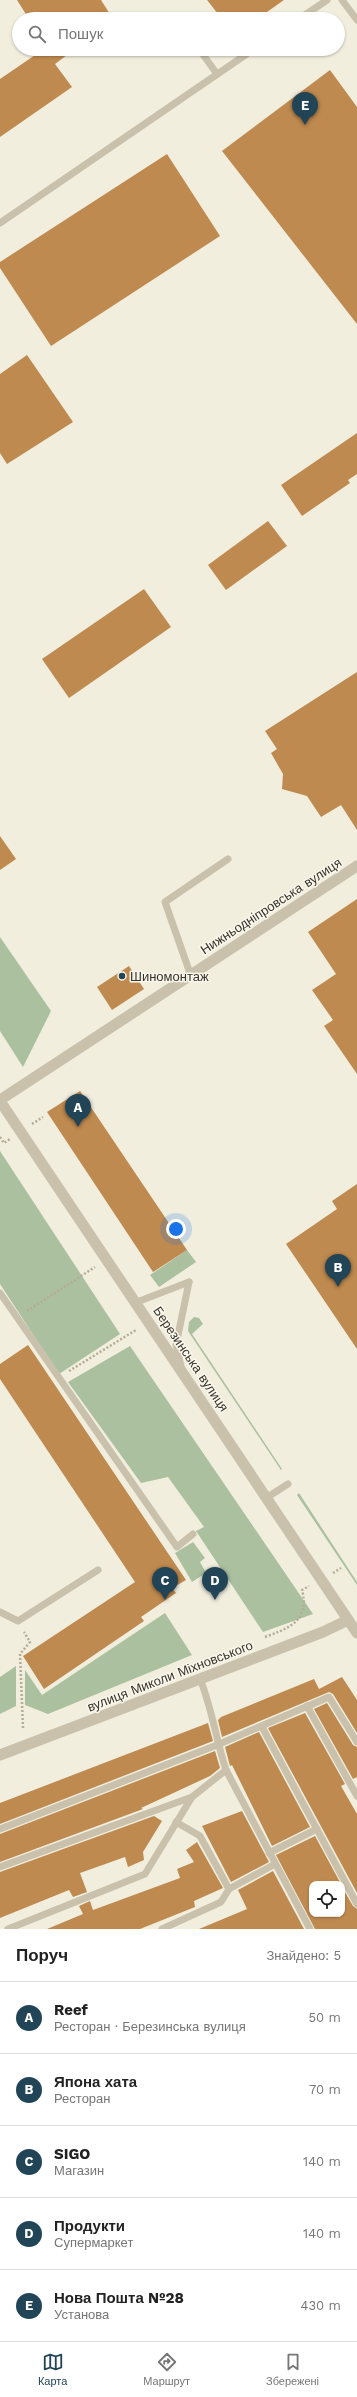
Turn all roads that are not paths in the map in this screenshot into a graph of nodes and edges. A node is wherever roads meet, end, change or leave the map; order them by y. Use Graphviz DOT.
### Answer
graph roads {
  1 [pos="327,0"];
  2 [pos="342,0"];
  3 [pos="309,12"];
  4 [pos="357,20"];
  5 [pos="204,56"];
  6 [pos="244,56"];
  7 [pos="217,74"];
  8 [pos="0,223"];
  9 [pos="228,859"];
  10 [pos="357,866"];
  11 [pos="191,976"];
  12 [pos="0,1100"];
  13 [pos="0,1293"];
  14 [pos="137,1302"];
  15 [pos="181,1368"];
  16 [pos="288,1484"];
  17 [pos="266,1498"];
  18 [pos="194,1534"];
  19 [pos="98,1570"];
  20 [pos="0,1612"];
  21 [pos="348,1620"];
  22 [pos="357,1633"];
  23 [pos="200,1679"];
  24 [pos="307,1706"];
  25 [pos="262,1727"];
  26 [pos="357,1742"];
  27 [pos="217,1745"];
  28 [pos="0,1755"];
  29 [pos="226,1770"];
  30 [pos="357,1796"];
  31 [pos="192,1797"];
  32 [pos="176,1822"];
  33 [pos="0,1829"];
  34 [pos="317,1829"];
  35 [pos="269,1853"];
  36 [pos="275,1864"];
  37 [pos="0,1867"];
  38 [pos="229,1888"];
  39 [pos="357,1904"];
  40 [pos="8,1929"];
  41 [pos="162,1929"];
  42 [pos="310,1929"];
  1 -- 3 [label="lane"];
  2 -- 4 [label="lane"];
  5 -- 7 [label="lane"];
  6 -- 7 [label="lane"];
  7 -- 8 [label="lane"];
  9 -- 11 [label="lane"];
  10 -- 11 [label="street, Нижньодніпровська вулиця"];
  11 -- 12 [label="street, Нижньодніпровська вулиця"];
  12 -- 14 [label="street, Березинська вулиця"];
  13 -- 18 [label="lane"];
  14 -- 15 [label="street, Березинська вулиця"];
  14 -- 15 [label="lane"];
  15 -- 17 [label="street, Березинська вулиця"];
  16 -- 17 [label="lane"];
  17 -- 21 [label="street, Березинська вулиця"];
  19 -- 20 [label="lane"];
  21 -- 22 [label="street, Березинська вулиця"];
  21 -- 23 [label="street, вулиця Миколи Міхновського"];
  23 -- 27 [label="lane"];
  23 -- 28 [label="street, вулиця Миколи Міхновського"];
  24 -- 25 [label="lane"];
  24 -- 26 [label="lane"];
  24 -- 30 [label="lane"];
  25 -- 27 [label="lane"];
  25 -- 34 [label="lane"];
  27 -- 29 [label="lane"];
  27 -- 33 [label="lane"];
  29 -- 31 [label="lane"];
  29 -- 35 [label="lane"];
  31 -- 32 [label="lane"];
  31 -- 37 [label="lane"];
  32 -- 38 [label="lane"];
  32 -- 40 [label="lane"];
  34 -- 35 [label="lane"];
  34 -- 39 [label="lane"];
  35 -- 36 [label="lane"];
  36 -- 38 [label="lane"];
  36 -- 42 [label="lane"];
  38 -- 41 [label="lane"];
}
